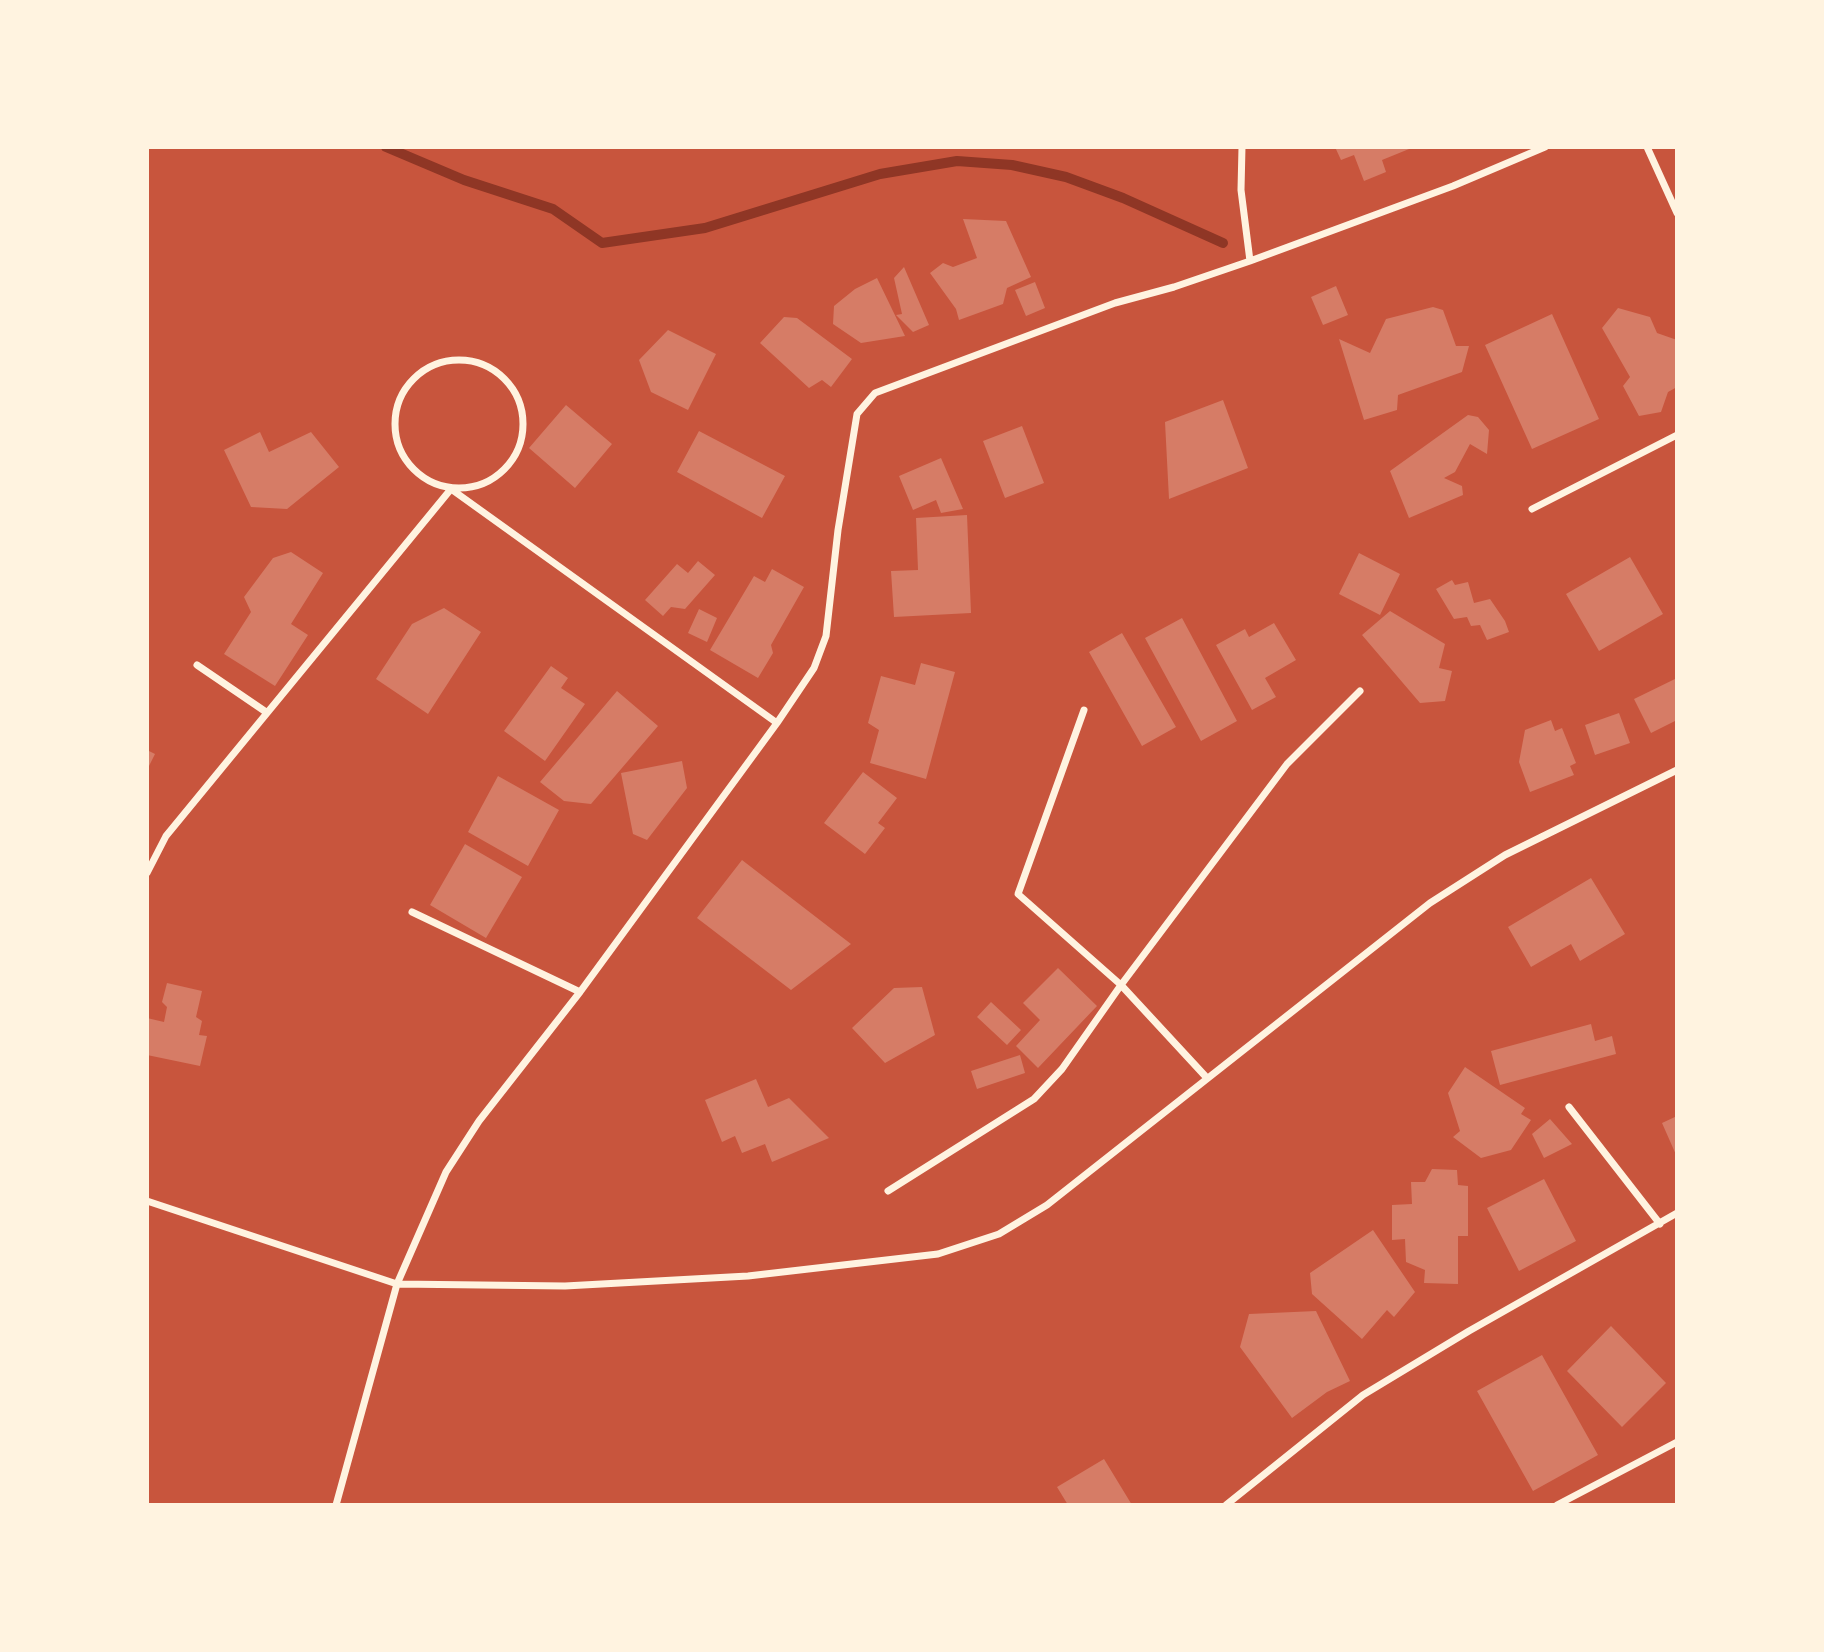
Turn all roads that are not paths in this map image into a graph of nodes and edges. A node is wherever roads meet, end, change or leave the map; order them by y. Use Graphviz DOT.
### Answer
graph roads {
  1 [pos="1242,147"];
  2 [pos="1545,147"];
  3 [pos="1647,147"];
  4 [pos="1677,213"];
  5 [pos="1250,261"];
  6 [pos="1677,435"];
  7 [pos="451,489"];
  8 [pos="1532,509"];
  9 [pos="197,665"];
  10 [pos="1360,691"];
  11 [pos="1084,710"];
  12 [pos="266,712"];
  13 [pos="777,723"];
  14 [pos="1677,770"];
  15 [pos="147,873"];
  16 [pos="412,912"];
  17 [pos="1121,985"];
  18 [pos="580,992"];
  19 [pos="1207,1079"];
  20 [pos="1569,1107"];
  21 [pos="888,1191"];
  22 [pos="147,1201"];
  23 [pos="1677,1213"];
  24 [pos="1660,1224"];
  25 [pos="397,1284"];
  26 [pos="1677,1442"];
  27 [pos="336,1505"];
  28 [pos="1226,1505"];
  29 [pos="1558,1505"];
  1 -- 5 [label="street"];
  2 -- 5 [label="street"];
  3 -- 4 [label="street"];
  5 -- 13 [label="street"];
  6 -- 8 [label="street"];
  7 -- 7 [label="street"];
  7 -- 12 [label="street"];
  7 -- 13 [label="street"];
  9 -- 12 [label="street"];
  10 -- 17 [label="street"];
  11 -- 17 [label="street"];
  12 -- 15 [label="street"];
  13 -- 18 [label="street"];
  14 -- 19 [label="street"];
  16 -- 18 [label="street"];
  17 -- 19 [label="street"];
  17 -- 21 [label="street"];
  18 -- 25 [label="street"];
  19 -- 25 [label="street"];
  20 -- 24 [label="street"];
  22 -- 25 [label="street"];
  23 -- 24 [label="street"];
  24 -- 28 [label="street"];
  25 -- 27 [label="street"];
  26 -- 29 [label="street"];
}
